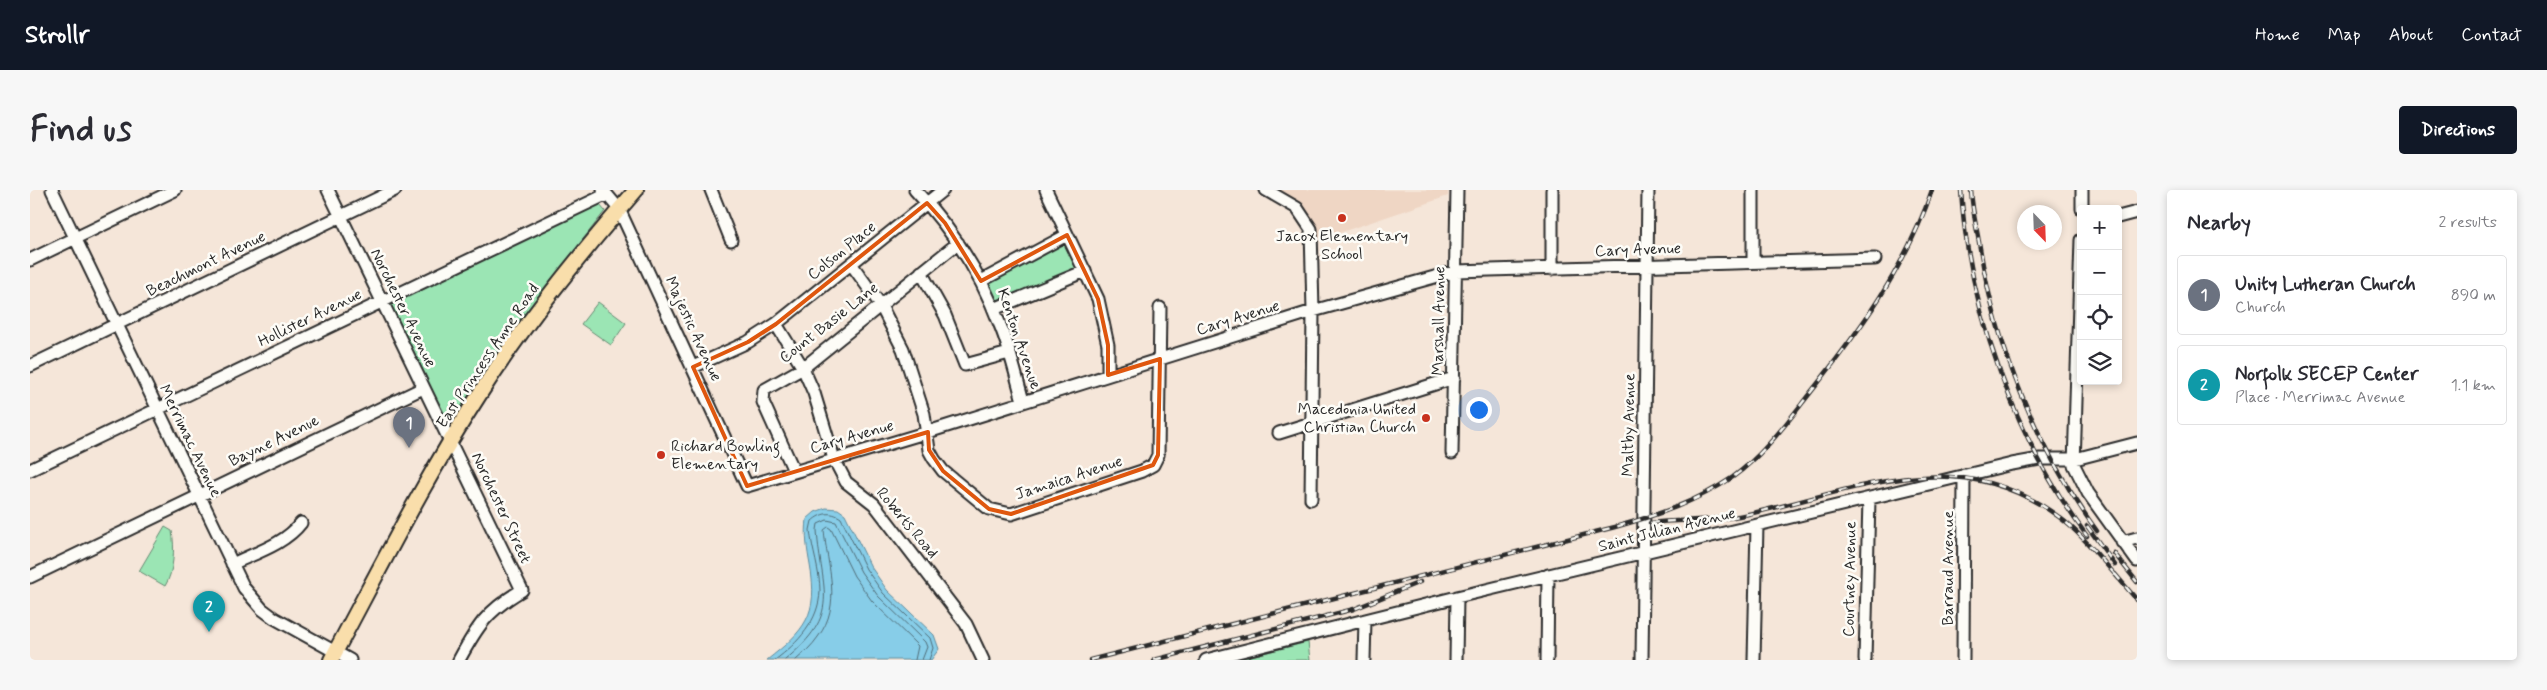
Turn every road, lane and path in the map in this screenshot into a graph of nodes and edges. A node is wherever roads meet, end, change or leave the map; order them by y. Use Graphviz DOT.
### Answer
graph roads {
  1 [pos="52,190"];
  2 [pos="175,190"];
  3 [pos="328,190"];
  4 [pos="395,190"];
  5 [pos="636,190"];
  6 [pos="711,190"];
  7 [pos="916,190"];
  8 [pos="943,190"];
  9 [pos="1046,190"];
  10 [pos="1266,190"];
  11 [pos="1457,190"];
  12 [pos="1552,190"];
  13 [pos="1648,190"];
  14 [pos="1754,190"];
  15 [pos="2082,190"];
  16 [pos="604,192"];
  17 [pos="927,203"];
  18 [pos="2082,205"];
  19 [pos="619,209"];
  20 [pos="2137,212"];
  21 [pos="341,216"];
  22 [pos="2122,216"];
  23 [pos="1067,235"];
  24 [pos="75,238"];
  25 [pos="731,240"];
  26 [pos="958,243"];
  27 [pos="2081,250"];
  28 [pos="1875,259"];
  29 [pos="30,260"];
  30 [pos="1753,262"];
  31 [pos="852,265"];
  32 [pos="1647,266"];
  33 [pos="1552,269"];
  34 [pos="1084,271"];
  35 [pos="1456,271"];
  36 [pos="921,272"];
  37 [pos="982,281"];
  38 [pos="381,302"];
  39 [pos="880,304"];
  40 [pos="1160,308"];
  41 [pos="994,310"];
  42 [pos="1313,312"];
  43 [pos="776,324"];
  44 [pos="116,325"];
  45 [pos="1009,353"];
  46 [pos="1160,359"];
  47 [pos="30,366"];
  48 [pos="693,367"];
  49 [pos="803,368"];
  50 [pos="1108,375"];
  51 [pos="1454,378"];
  52 [pos="424,388"];
  53 [pos="1023,402"];
  54 [pos="157,409"];
  55 [pos="1311,422"];
  56 [pos="928,432"];
  57 [pos="1279,433"];
  58 [pos="451,440"];
  59 [pos="2137,443"];
  60 [pos="1452,453"];
  61 [pos="2075,458"];
  62 [pos="834,459"];
  63 [pos="30,470"];
  64 [pos="794,471"];
  65 [pos="1964,475"];
  66 [pos="747,486"];
  67 [pos="198,496"];
  68 [pos="1311,499"];
  69 [pos="1868,499"];
  70 [pos="301,523"];
  71 [pos="1757,525"];
  72 [pos="2137,538"];
  73 [pos="2122,542"];
  74 [pos="1644,552"];
  75 [pos="2137,561"];
  76 [pos="232,564"];
  77 [pos="1548,575"];
  78 [pos="30,577"];
  79 [pos="1456,597"];
  80 [pos="1365,620"];
  81 [pos="333,655"];
  82 [pos="350,660"];
  83 [pos="459,660"];
  84 [pos="982,660"];
  85 [pos="1206,660"];
  86 [pos="1364,660"];
  87 [pos="1456,660"];
  88 [pos="1546,660"];
  89 [pos="1642,660"];
  90 [pos="1754,660"];
  91 [pos="1864,660"];
  92 [pos="1963,660"];
  1 -- 24 [label="street, Merrimac Avenue"];
  2 -- 24 [label="street"];
  3 -- 21 [label="street, Norchester Avenue"];
  4 -- 21 [label="street, Beachmont Avenue"];
  5 -- 19 [label="main road, East Princess Anne Road"];
  6 -- 25 [label="street"];
  7 -- 17 [label="street, Kenton Avenue"];
  8 -- 17 [label="street, Colson Place"];
  9 -- 23 [label="street"];
  10 -- 42 [label="street"];
  11 -- 35 [label="street, Marshall Avenue"];
  12 -- 33 [label="street"];
  13 -- 32 [label="street, Maltby Avenue"];
  14 -- 30 [label="street"];
  15 -- 18 [label="street"];
  16 -- 19 [label="street, Majestic Avenue"];
  16 -- 38 [label="street, Hollister Avenue"];
  17 -- 26 [label="street, Kenton Avenue"];
  17 -- 31 [label="street, Colson Place"];
  19 -- 48 [label="street, Majestic Avenue"];
  19 -- 58 [label="main road, East Princess Anne Road"];
  20 -- 22 [label="street"];
  21 -- 38 [label="street, Norchester Avenue"];
  21 -- 44 [label="street, Beachmont Avenue"];
  23 -- 34 [label="street"];
  23 -- 37 [label="street"];
  24 -- 29 [label="street"];
  24 -- 44 [label="street, Merrimac Avenue"];
  26 -- 36 [label="street, Count Basie Lane"];
  26 -- 37 [label="street, Kenton Avenue"];
  27 -- 61 [label="street"];
  28 -- 30 [label="street, Cary Avenue"];
  30 -- 32 [label="street, Cary Avenue"];
  31 -- 39 [label="street, Jamaica Avenue"];
  31 -- 43 [label="street, Colson Place"];
  32 -- 33 [label="street, Cary Avenue"];
  32 -- 74 [label="street, Maltby Avenue"];
  33 -- 35 [label="street, Cary Avenue"];
  34 -- 41 [label="street"];
  34 -- 50 [label="street"];
  35 -- 42 [label="street, Cary Avenue"];
  35 -- 51 [label="street, Marshall Avenue"];
  36 -- 39 [label="street, Count Basie Lane"];
  36 -- 45 [label="street"];
  37 -- 41 [label="street, Kenton Avenue"];
  38 -- 52 [label="street, Norchester Avenue"];
  38 -- 54 [label="street, Hollister Avenue"];
  39 -- 49 [label="street, Count Basie Lane"];
  39 -- 56 [label="street, Jamaica Avenue"];
  40 -- 46 [label="street, Jamaica Avenue"];
  41 -- 45 [label="street, Kenton Avenue"];
  42 -- 46 [label="street, Cary Avenue"];
  42 -- 55 [label="street"];
  43 -- 48 [label="street, Colson Place"];
  43 -- 49 [label="street, Roberts Road"];
  44 -- 47 [label="street, Beachmont Avenue"];
  44 -- 54 [label="street, Merrimac Avenue"];
  45 -- 53 [label="street, Kenton Avenue"];
  46 -- 50 [label="street, Cary Avenue"];
  46 -- 56 [label="street, Jamaica Avenue"];
  48 -- 66 [label="street, Majestic Avenue"];
  49 -- 62 [label="street, Roberts Road"];
  49 -- 64 [label="street, Count Basie Lane"];
  50 -- 53 [label="street, Cary Avenue"];
  51 -- 55 [label="street"];
  51 -- 60 [label="street, Marshall Avenue"];
  52 -- 58 [label="street, Norchester Avenue"];
  52 -- 67 [label="street, Bayne Avenue"];
  53 -- 56 [label="street, Cary Avenue"];
  54 -- 63 [label="street, Hollister Avenue"];
  54 -- 67 [label="street, Merrimac Avenue"];
  55 -- 57 [label="street"];
  55 -- 68 [label="street"];
  56 -- 62 [label="street, Cary Avenue"];
  58 -- 81 [label="main road, East Princess Anne Road"];
  58 -- 83 [label="street, Norchester Street"];
  59 -- 61 [label="street, Saint Julian Avenue"];
  61 -- 65 [label="street, Saint Julian Avenue"];
  61 -- 73 [label="street"];
  62 -- 64 [label="street, Cary Avenue"];
  62 -- 84 [label="street, Roberts Road"];
  64 -- 66 [label="street, Cary Avenue"];
  65 -- 69 [label="street, Saint Julian Avenue"];
  65 -- 92 [label="street, Barraud Avenue"];
  67 -- 76 [label="street, Merrimac Avenue"];
  67 -- 78 [label="street, Bayne Avenue"];
  69 -- 71 [label="street, Saint Julian Avenue"];
  69 -- 91 [label="street, Courtney Avenue"];
  70 -- 76 [label="street"];
  71 -- 74 [label="street, Saint Julian Avenue"];
  71 -- 90 [label="street"];
  72 -- 73 [label="street"];
  73 -- 75 [label="street"];
  74 -- 77 [label="street, Saint Julian Avenue"];
  74 -- 89 [label="street, Maltby Avenue"];
  76 -- 81 [label="street, Merrimac Avenue"];
  77 -- 79 [label="street, Saint Julian Avenue"];
  77 -- 88 [label="street"];
  79 -- 80 [label="street, Saint Julian Avenue"];
  79 -- 87 [label="street"];
  80 -- 85 [label="street, Saint Julian Avenue"];
  80 -- 86 [label="street"];
  81 -- 82 [label="street, Merrimac Avenue"];
}
